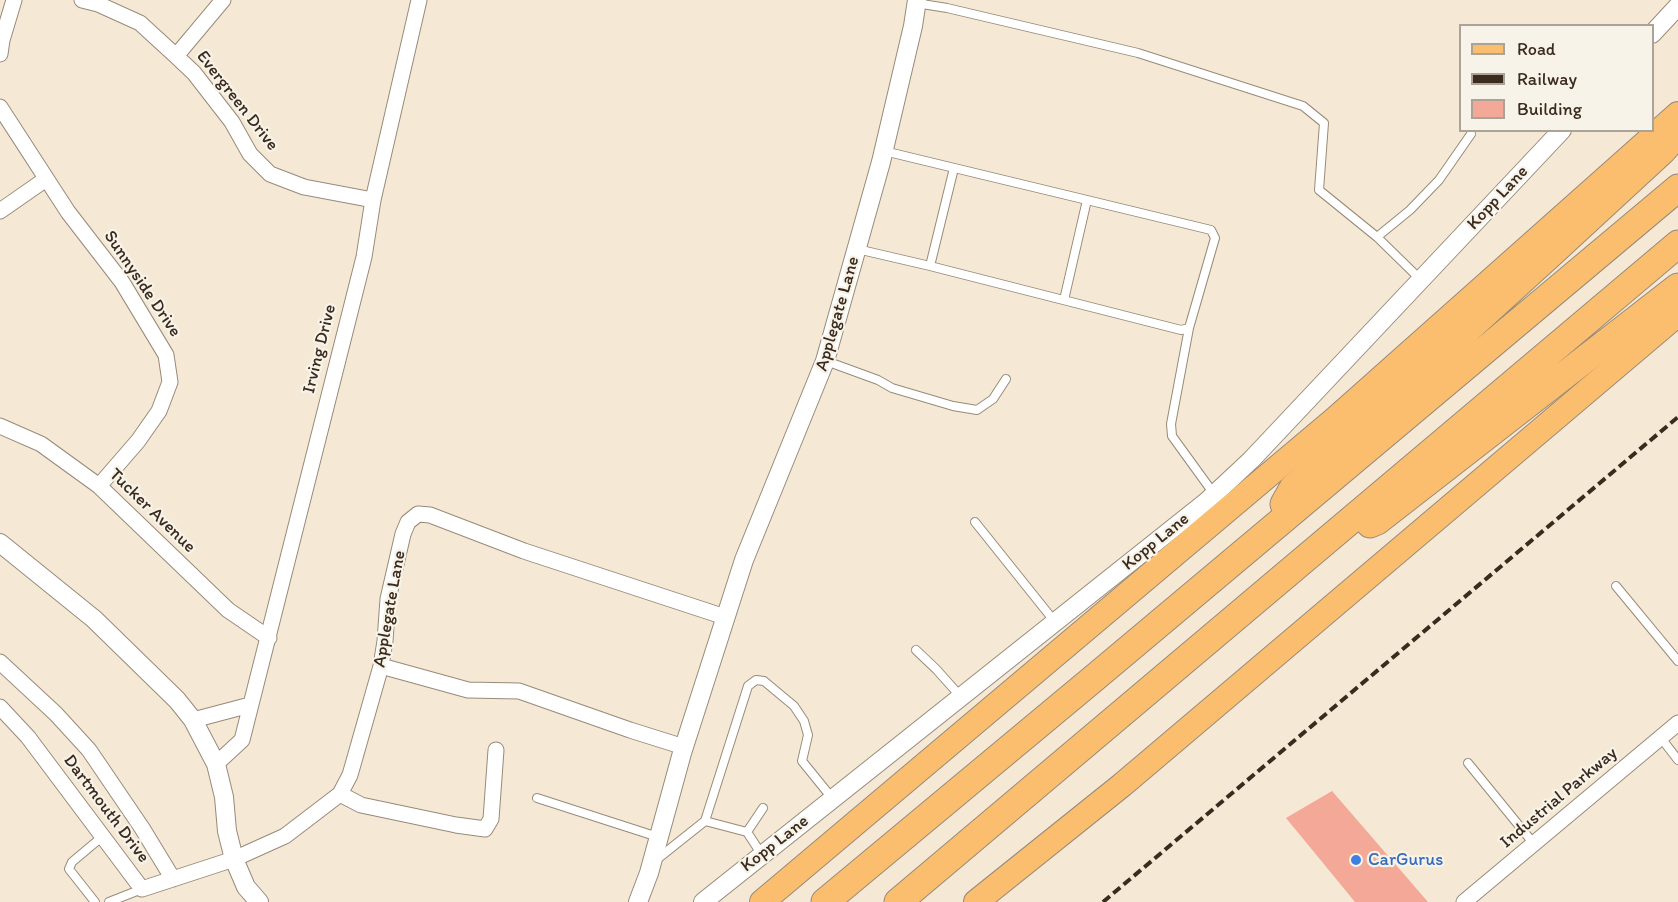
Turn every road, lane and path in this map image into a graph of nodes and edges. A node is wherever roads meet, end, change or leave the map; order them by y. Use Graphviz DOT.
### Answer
graph roads {
  1 [pos="14,0"];
  2 [pos="82,0"];
  3 [pos="223,0"];
  4 [pos="420,0"];
  5 [pos="917,2"];
  6 [pos="1678,6"];
  7 [pos="1654,33"];
  8 [pos="0,54"];
  9 [pos="176,56"];
  10 [pos="0,107"];
  11 [pos="1678,114"];
  12 [pos="1560,132"];
  13 [pos="1678,133"];
  14 [pos="1471,134"];
  15 [pos="884,151"];
  16 [pos="954,168"];
  17 [pos="46,179"];
  18 [pos="1678,188"];
  19 [pos="373,200"];
  20 [pos="1088,200"];
  21 [pos="0,211"];
  22 [pos="1377,237"];
  23 [pos="1678,244"];
  24 [pos="857,249"];
  25 [pos="930,266"];
  26 [pos="1420,280"];
  27 [pos="1678,287"];
  28 [pos="1064,300"];
  29 [pos="1678,314"];
  30 [pos="1189,327"];
  31 [pos="825,361"];
  32 [pos="1006,379"];
  33 [pos="0,426"];
  34 [pos="99,486"];
  35 [pos="1214,495"];
  36 [pos="975,522"];
  37 [pos="1264,536"];
  38 [pos="1330,538"];
  39 [pos="0,543"];
  40 [pos="1616,586"];
  41 [pos="725,617"];
  42 [pos="1056,623"];
  43 [pos="269,638"];
  44 [pos="916,650"];
  45 [pos="1678,661"];
  46 [pos="0,662"];
  47 [pos="381,666"];
  48 [pos="961,697"];
  49 [pos="250,705"];
  50 [pos="0,707"];
  51 [pos="193,720"];
  52 [pos="1678,723"];
  53 [pos="1661,738"];
  54 [pos="684,747"];
  55 [pos="496,750"];
  56 [pos="1678,760"];
  57 [pos="1468,763"];
  58 [pos="216,764"];
  59 [pos="340,794"];
  60 [pos="537,798"];
  61 [pos="833,799"];
  62 [pos="763,808"];
  63 [pos="705,821"];
  64 [pos="747,832"];
  65 [pos="103,836"];
  66 [pos="658,837"];
  67 [pos="1534,844"];
  68 [pos="762,855"];
  69 [pos="234,860"];
  70 [pos="651,864"];
  71 [pos="172,879"];
  72 [pos="142,889"];
  73 [pos="94,902"];
  74 [pos="109,902"];
  75 [pos="259,902"];
  76 [pos="638,902"];
  77 [pos="703,902"];
  78 [pos="762,902"];
  79 [pos="825,902"];
  80 [pos="898,902"];
  81 [pos="976,902"];
  82 [pos="1464,902"];
  1 -- 8 [label="street"];
  2 -- 9 [label="street, Evergreen Drive"];
  3 -- 9 [label="street"];
  4 -- 19 [label="street, Irving Drive"];
  5 -- 15 [label="street, Applegate Lane"];
  5 -- 22 [label="lane"];
  6 -- 7 [label="street"];
  9 -- 19 [label="street, Evergreen Drive"];
  10 -- 17 [label="street, Sunnyside Drive"];
  11 -- 78 [label="main road"];
  12 -- 26 [label="street, Kopp Lane"];
  13 -- 37 [label="highway"];
  14 -- 22 [label="lane"];
  15 -- 16 [label="lane"];
  15 -- 24 [label="street, Applegate Lane"];
  16 -- 20 [label="lane"];
  16 -- 25 [label="lane"];
  17 -- 21 [label="street"];
  17 -- 34 [label="street, Sunnyside Drive"];
  18 -- 37 [label="highway"];
  19 -- 43 [label="street, Irving Drive"];
  20 -- 28 [label="lane"];
  20 -- 30 [label="lane"];
  22 -- 26 [label="lane"];
  23 -- 38 [label="highway"];
  24 -- 25 [label="lane"];
  24 -- 31 [label="street, Applegate Lane"];
  25 -- 28 [label="lane"];
  26 -- 35 [label="street, Kopp Lane"];
  27 -- 38 [label="highway"];
  28 -- 30 [label="lane"];
  29 -- 81 [label="main road"];
  30 -- 35 [label="lane"];
  31 -- 32 [label="lane"];
  31 -- 41 [label="street, Applegate Lane"];
  33 -- 34 [label="street, Tucker Avenue"];
  34 -- 43 [label="street, Tucker Avenue"];
  35 -- 42 [label="street, Kopp Lane"];
  36 -- 42 [label="lane"];
  37 -- 79 [label="highway"];
  38 -- 80 [label="highway"];
  39 -- 51 [label="street"];
  40 -- 45 [label="lane"];
  41 -- 47 [label="street, Applegate Lane"];
  41 -- 54 [label="street, Applegate Lane"];
  42 -- 48 [label="street, Kopp Lane"];
  43 -- 49 [label="street, Irving Drive"];
  44 -- 48 [label="lane"];
  46 -- 71 [label="street"];
  47 -- 54 [label="street"];
  47 -- 59 [label="street, Applegate Lane"];
  48 -- 61 [label="street, Kopp Lane"];
  49 -- 51 [label="street"];
  49 -- 58 [label="street, Irving Drive"];
  50 -- 65 [label="street, Dartmouth Drive"];
  51 -- 58 [label="street"];
  52 -- 53 [label="street, Industrial Parkway"];
  53 -- 56 [label="lane"];
  53 -- 67 [label="street, Industrial Parkway"];
  54 -- 66 [label="street, Applegate Lane"];
  55 -- 59 [label="street"];
  57 -- 67 [label="lane"];
  58 -- 69 [label="street"];
  59 -- 69 [label="street, Applegate Lane"];
  60 -- 66 [label="lane"];
  61 -- 63 [label="lane"];
  61 -- 68 [label="street, Kopp Lane"];
  62 -- 64 [label="lane"];
  63 -- 64 [label="lane"];
  63 -- 70 [label="lane"];
  64 -- 68 [label="lane"];
  65 -- 72 [label="street, Dartmouth Drive"];
  65 -- 73 [label="lane"];
  66 -- 70 [label="street, Applegate Lane"];
  67 -- 82 [label="street, Industrial Parkway"];
  68 -- 77 [label="street, Kopp Lane"];
  69 -- 71 [label="street, Dartmouth Drive"];
  69 -- 75 [label="street"];
  70 -- 76 [label="street, Applegate Lane"];
  71 -- 72 [label="street, Dartmouth Drive"];
  72 -- 74 [label="lane"];
}
